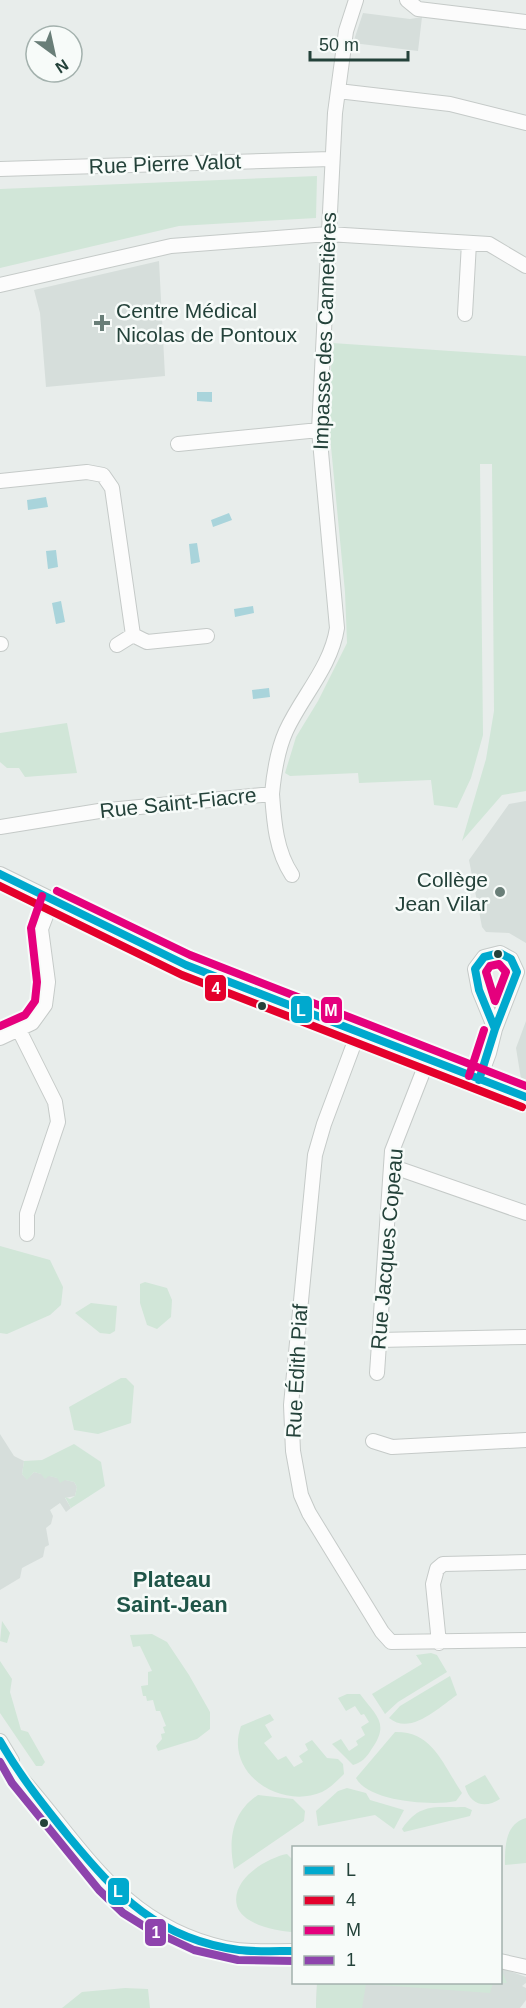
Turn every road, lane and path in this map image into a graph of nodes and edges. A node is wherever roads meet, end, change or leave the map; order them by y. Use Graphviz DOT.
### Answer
graph roads {
  1 [pos="357,0"];
  2 [pos="407,0"];
  3 [pos="526,22"];
  4 [pos="338,91"];
  5 [pos="526,123"];
  6 [pos="331,159"];
  7 [pos="0,169"];
  8 [pos="328,234"];
  9 [pos="469,243"];
  10 [pos="526,266"];
  11 [pos="0,285"];
  12 [pos="465,314"];
  13 [pos="319,430"];
  14 [pos="178,444"];
  15 [pos="0,481"];
  16 [pos="133,635"];
  17 [pos="207,636"];
  18 [pos="117,645"];
  19 [pos="272,794"];
  20 [pos="0,827"];
  21 [pos="0,874"];
  22 [pos="292,875"];
  23 [pos="52,900"];
  24 [pos="495,1029"];
  25 [pos="19,1030"];
  26 [pos="358,1033"];
  27 [pos="0,1038"];
  28 [pos="428,1059"];
  29 [pos="478,1080"];
  30 [pos="526,1097"];
  31 [pos="391,1166"];
  32 [pos="526,1213"];
  33 [pos="27,1234"];
  34 [pos="526,1337"];
  35 [pos="378,1340"];
  36 [pos="376,1373"];
  37 [pos="526,1440"];
  38 [pos="373,1441"];
  39 [pos="526,1562"];
  40 [pos="526,1640"];
  41 [pos="439,1643"];
  42 [pos="0,1741"];
  43 [pos="0,1755"];
  44 [pos="20,1776"];
  45 [pos="292,1951"];
  46 [pos="502,1961"];
  47 [pos="526,1967"];
  1 -- 4 [label="street, Impasse des Cannetières"];
  2 -- 3 [label="street"];
  4 -- 5 [label="street"];
  4 -- 6 [label="street, Impasse des Cannetières"];
  6 -- 7 [label="street, Rue Pierre Valot"];
  6 -- 8 [label="street, Impasse des Cannetières"];
  8 -- 9 [label="street"];
  8 -- 11 [label="street"];
  8 -- 13 [label="street, Impasse des Cannetières"];
  9 -- 10 [label="street"];
  9 -- 12 [label="street"];
  13 -- 14 [label="street"];
  13 -- 19 [label="street, Impasse des Cannetières"];
  15 -- 16 [label="street"];
  16 -- 17 [label="street"];
  16 -- 18 [label="street"];
  19 -- 20 [label="street, Rue Saint-Fiacre"];
  19 -- 22 [label="street, Rue Saint-Fiacre"];
  21 -- 23 [label="street"];
  23 -- 25 [label="street"];
  23 -- 26 [label="street"];
  24 -- 24 [label="street"];
  24 -- 29 [label="street"];
  25 -- 27 [label="street"];
  25 -- 33 [label="street"];
  26 -- 28 [label="street"];
  26 -- 41 [label="street, Rue Édith Piaf"];
  28 -- 29 [label="street"];
  28 -- 31 [label="street, Rue Jacques Copeau"];
  29 -- 30 [label="street"];
  31 -- 32 [label="street"];
  31 -- 35 [label="street, Rue Jacques Copeau"];
  34 -- 35 [label="street"];
  35 -- 36 [label="street, Rue Jacques Copeau"];
  37 -- 38 [label="street"];
  39 -- 41 [label="street"];
  40 -- 41 [label="street"];
  42 -- 44 [label="street"];
  43 -- 44 [label="street"];
  44 -- 45 [label="street"];
  46 -- 47 [label="street"];
}
